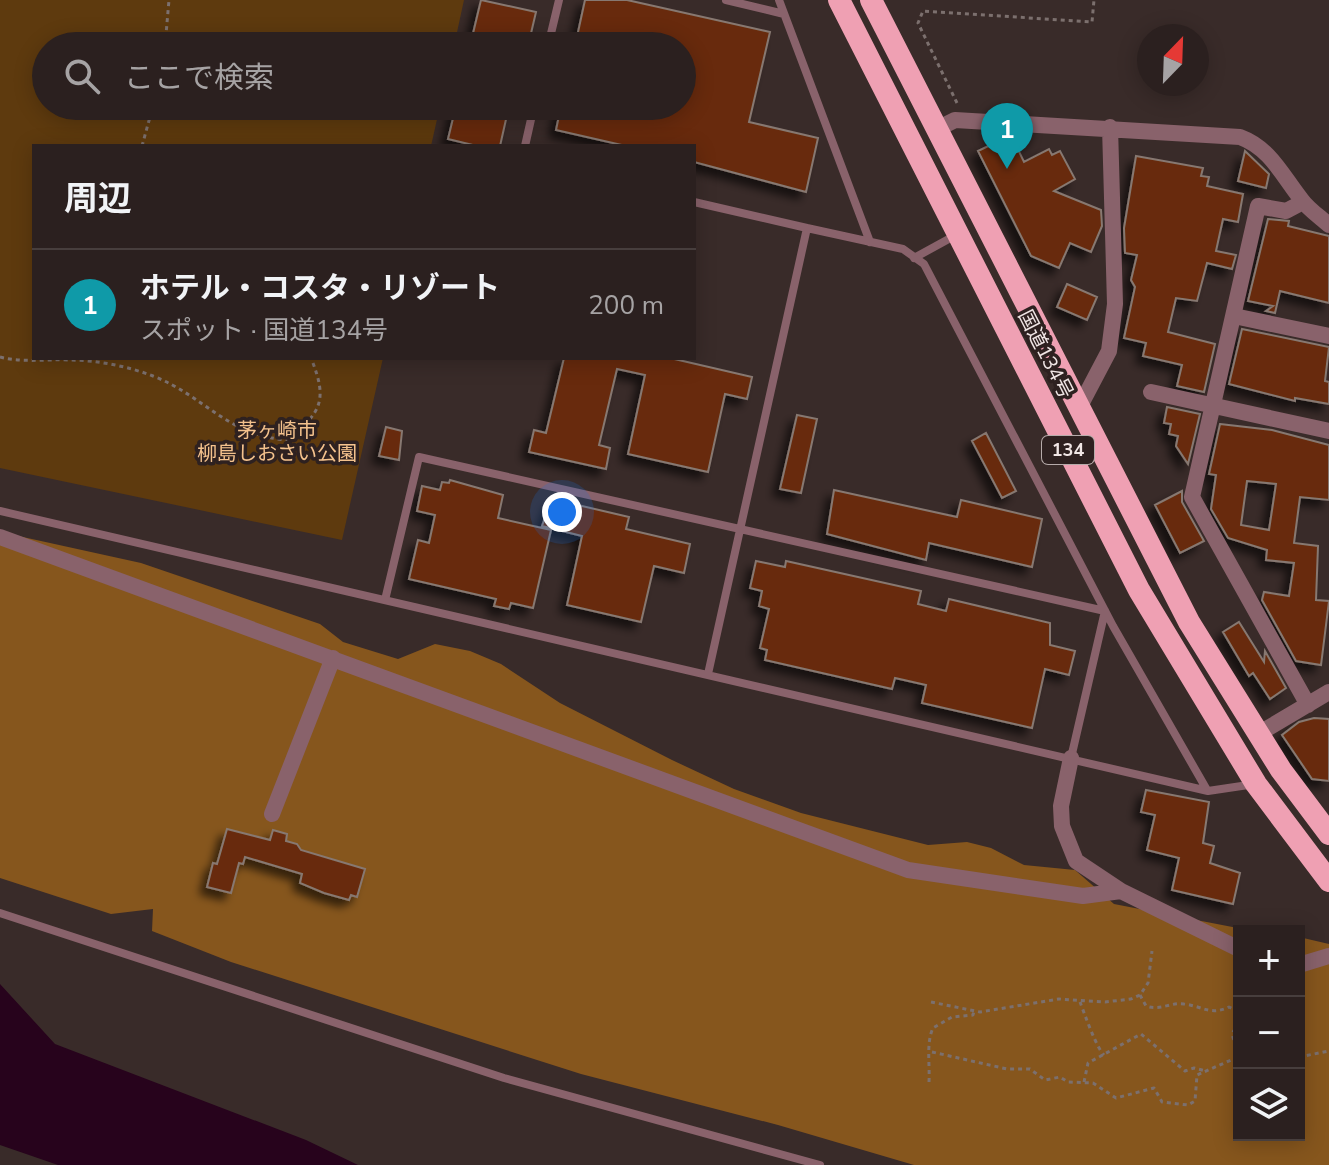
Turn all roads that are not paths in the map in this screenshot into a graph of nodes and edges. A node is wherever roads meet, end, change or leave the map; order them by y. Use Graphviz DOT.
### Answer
graph roads {
  1 [pos="559,0"];
  2 [pos="726,0"];
  3 [pos="779,0"];
  4 [pos="839,0"];
  5 [pos="871,0"];
  6 [pos="784,14"];
  7 [pos="551,32"];
  8 [pos="531,120"];
  9 [pos="1110,127"];
  10 [pos="937,129"];
  11 [pos="525,144"];
  12 [pos="696,202"];
  13 [pos="1303,202"];
  14 [pos="1329,225"];
  15 [pos="807,228"];
  16 [pos="959,234"];
  17 [pos="870,242"];
  18 [pos="914,258"];
  19 [pos="1234,316"];
  20 [pos="1329,336"];
  21 [pos="1151,392"];
  22 [pos="1214,407"];
  23 [pos="1079,408"];
  24 [pos="1329,431"];
  25 [pos="0,511"];
  26 [pos="740,529"];
  27 [pos="0,537"];
  28 [pos="385,600"];
  29 [pos="1105,611"];
  30 [pos="333,658"];
  31 [pos="708,674"];
  32 [pos="1329,692"];
  33 [pos="1308,705"];
  34 [pos="1258,734"];
  35 [pos="1071,758"];
  36 [pos="1256,784"];
  37 [pos="1208,791"];
  38 [pos="272,814"];
  39 [pos="1329,834"];
  40 [pos="1329,881"];
  41 [pos="1121,891"];
  42 [pos="0,913"];
  43 [pos="1233,946"];
  44 [pos="1329,956"];
  45 [pos="1305,963"];
  46 [pos="820,1165"];
  1 -- 7 [label="lane"];
  2 -- 6 [label="lane"];
  3 -- 6 [label="lane"];
  4 -- 16 [label="highway, 国道134号 / 134"];
  5 -- 10 [label="highway, 国道134号 / 134"];
  6 -- 17 [label="lane"];
  8 -- 11 [label="lane"];
  9 -- 10 [label="street"];
  9 -- 13 [label="street"];
  9 -- 23 [label="street"];
  10 -- 23 [label="highway, 国道134号 / 134"];
  12 -- 15 [label="lane"];
  13 -- 14 [label="street"];
  13 -- 19 [label="street"];
  15 -- 17 [label="lane"];
  15 -- 26 [label="lane"];
  16 -- 18 [label="lane"];
  16 -- 36 [label="highway, 国道134号 / 134"];
  17 -- 18 [label="lane"];
  18 -- 29 [label="lane"];
  19 -- 20 [label="street"];
  19 -- 22 [label="street"];
  21 -- 22 [label="street"];
  22 -- 24 [label="street"];
  22 -- 33 [label="street"];
  23 -- 34 [label="highway, 国道134号 / 134"];
  25 -- 28 [label="lane"];
  26 -- 28 [label="lane"];
  26 -- 29 [label="lane"];
  26 -- 31 [label="lane"];
  27 -- 30 [label="street"];
  28 -- 31 [label="lane"];
  29 -- 35 [label="lane"];
  29 -- 37 [label="lane"];
  30 -- 38 [label="street"];
  30 -- 41 [label="street"];
  31 -- 35 [label="lane"];
  32 -- 33 [label="street"];
  33 -- 34 [label="street"];
  34 -- 39 [label="highway, 国道134号 / 134"];
  35 -- 37 [label="lane"];
  35 -- 41 [label="street"];
  36 -- 37 [label="lane"];
  36 -- 40 [label="highway, 国道134号 / 134"];
  41 -- 43 [label="street"];
  42 -- 46 [label="lane"];
  44 -- 45 [label="street"];
}
